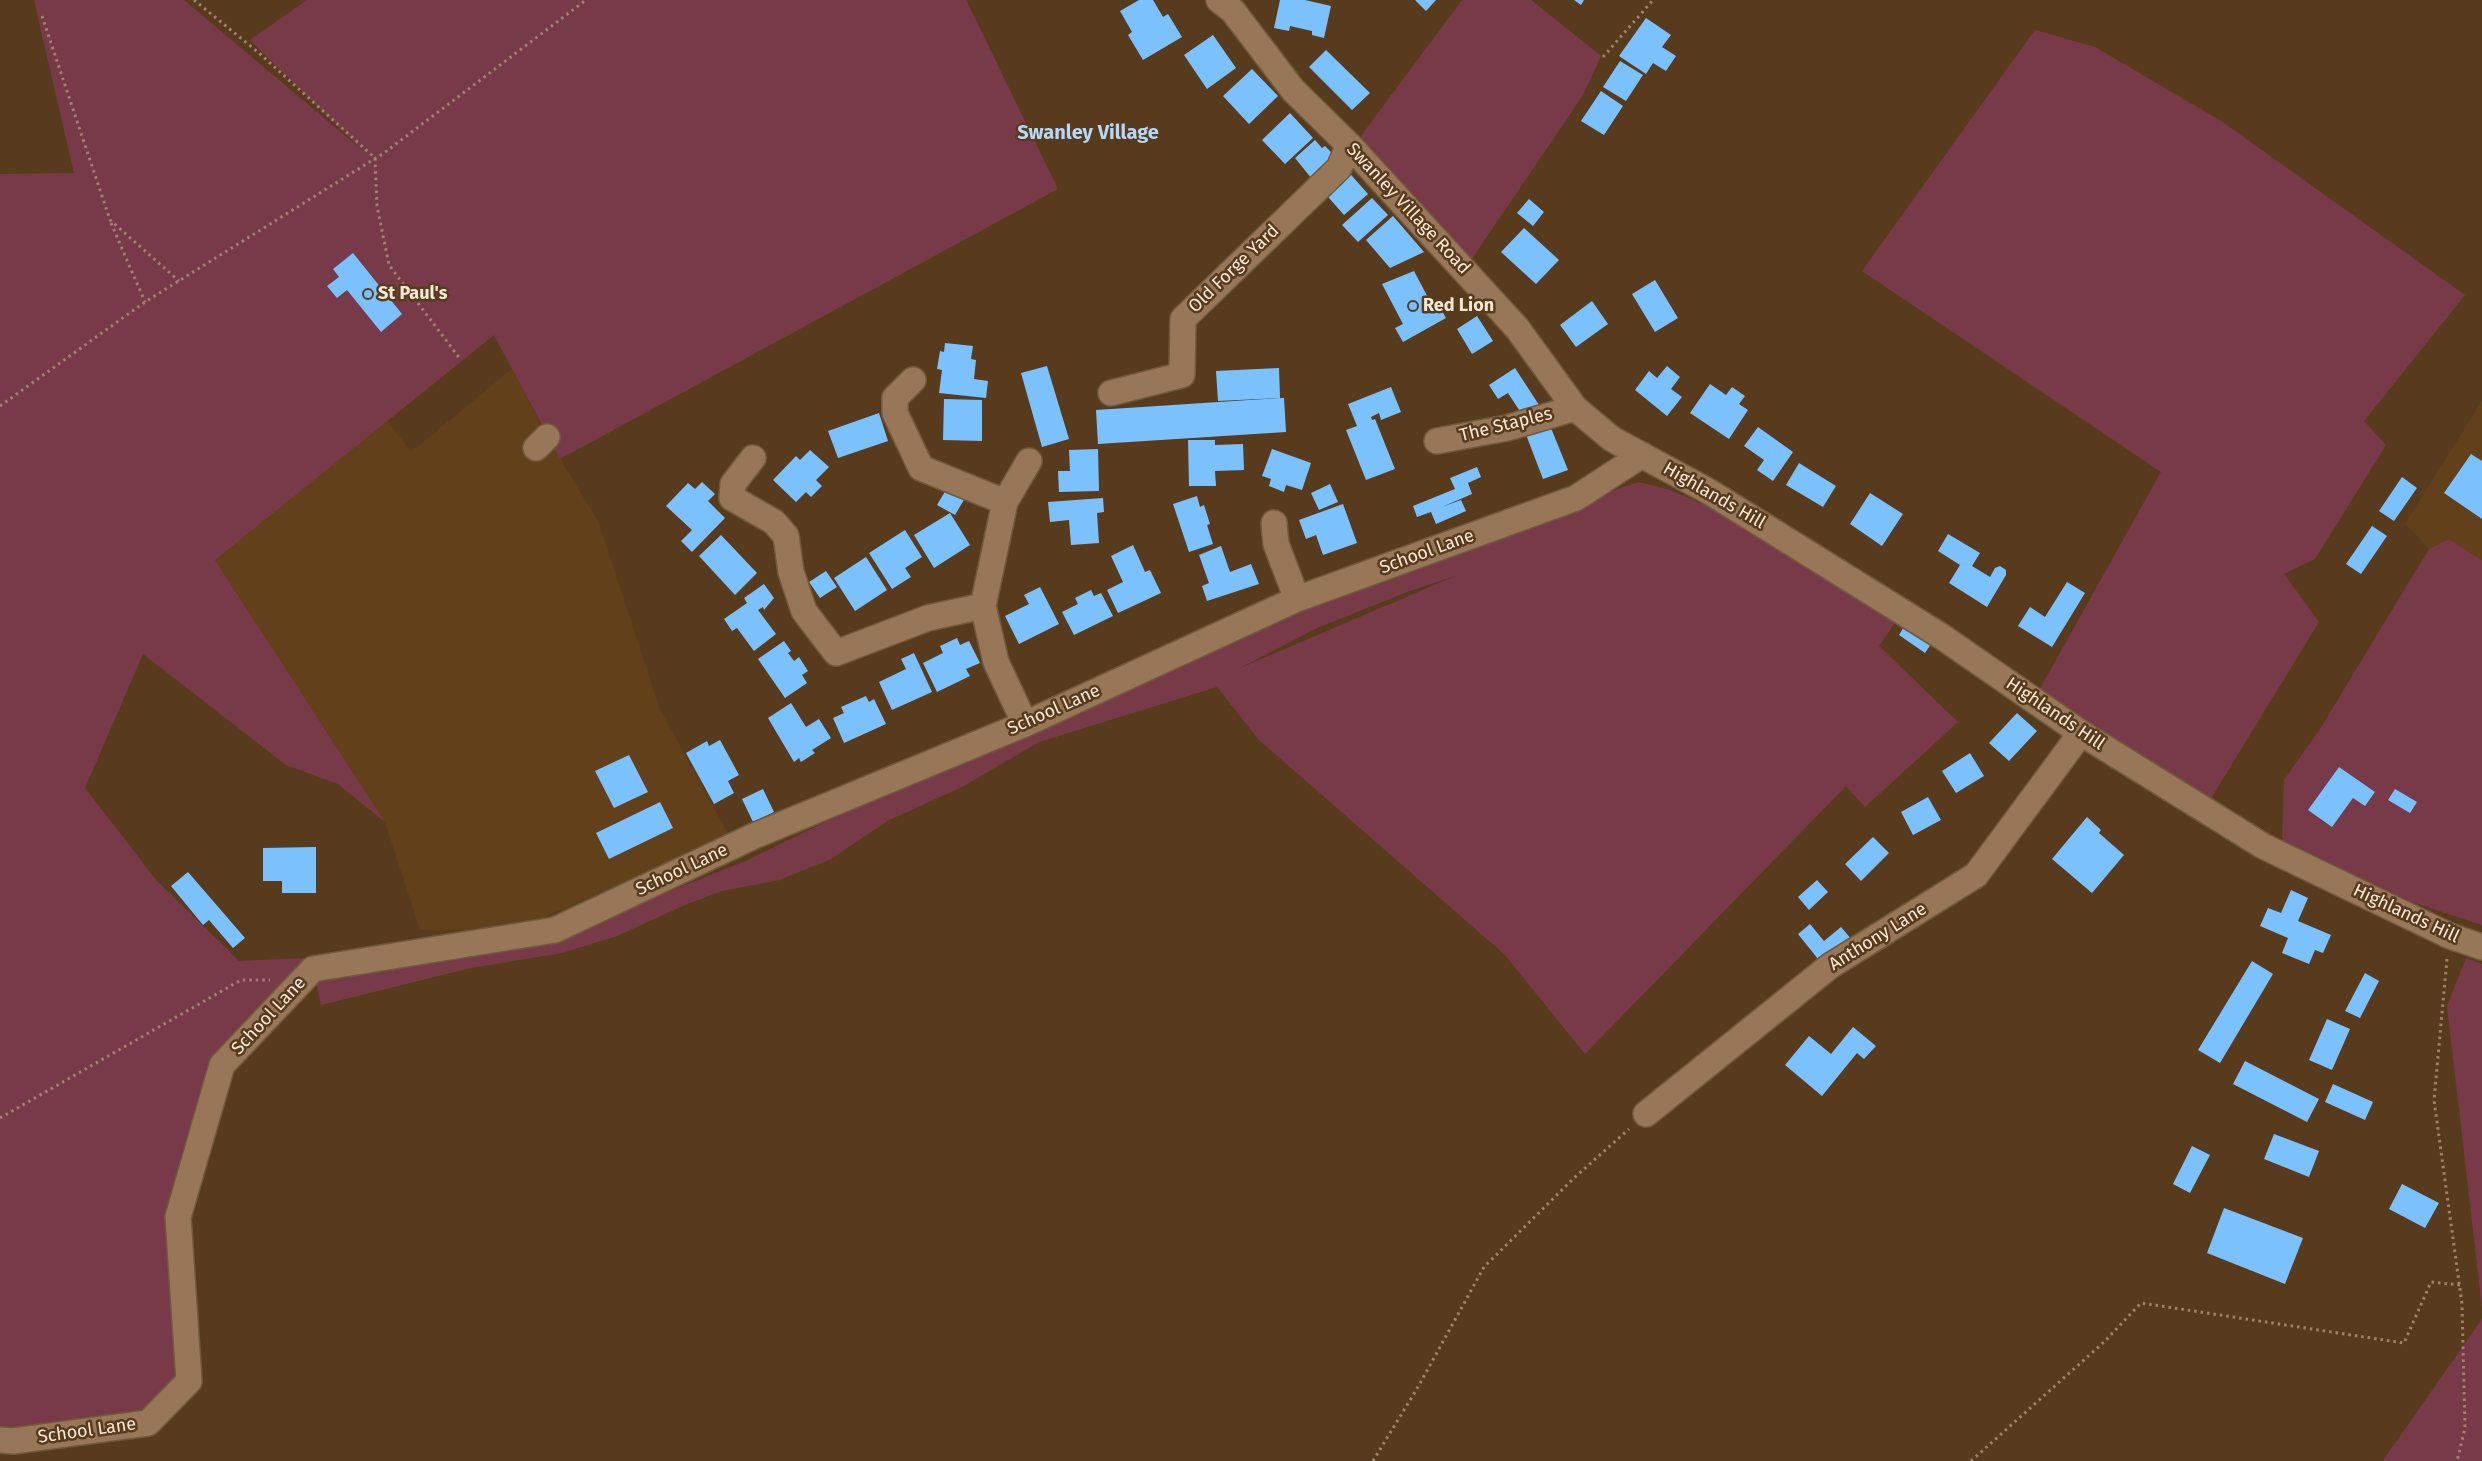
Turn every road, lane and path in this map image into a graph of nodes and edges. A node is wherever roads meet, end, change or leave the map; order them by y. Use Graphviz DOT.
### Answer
graph roads {
  1 [pos="194,0"];
  2 [pos="586,0"];
  3 [pos="1653,0"];
  4 [pos="1230,4"];
  5 [pos="42,16"];
  6 [pos="1603,57"];
  7 [pos="1349,145"];
  8 [pos="374,158"];
  9 [pos="110,220"];
  10 [pos="179,281"];
  11 [pos="145,302"];
  12 [pos="461,360"];
  13 [pos="913,380"];
  14 [pos="1111,394"];
  15 [pos="0,406"];
  16 [pos="1575,408"];
  17 [pos="1437,441"];
  18 [pos="1642,455"];
  19 [pos="753,458"];
  20 [pos="1030,461"];
  21 [pos="1005,502"];
  22 [pos="1274,523"];
  23 [pos="1297,599"];
  24 [pos="983,606"];
  25 [pos="1025,724"];
  26 [pos="2080,733"];
  27 [pos="2450,936"];
  28 [pos="2482,947"];
  29 [pos="302,981"];
  30 [pos="1646,1114"];
  31 [pos="0,1118"];
  32 [pos="2460,1285"];
  33 [pos="0,1440"];
  34 [pos="1373,1461"];
  35 [pos="1971,1461"];
  36 [pos="2457,1461"];
  1 -- 8 [label="path"];
  2 -- 8 [label="path"];
  3 -- 6 [label="path"];
  4 -- 7 [label="street, Swanley Village Road"];
  5 -- 9 [label="path"];
  7 -- 14 [label="street, Old Forge Yard"];
  7 -- 16 [label="street, Swanley Village Road"];
  8 -- 10 [label="path"];
  8 -- 12 [label="path"];
  9 -- 10 [label="path"];
  9 -- 11 [label="path"];
  10 -- 11 [label="path"];
  11 -- 15 [label="path"];
  13 -- 21 [label="street"];
  16 -- 17 [label="street, The Staples"];
  16 -- 18 [label="street, Swanley Village Road"];
  18 -- 23 [label="street, School Lane"];
  18 -- 26 [label="street, Highlands Hill"];
  19 -- 24 [label="street"];
  20 -- 21 [label="street"];
  21 -- 24 [label="street"];
  22 -- 23 [label="street"];
  23 -- 25 [label="street, School Lane"];
  24 -- 25 [label="street"];
  25 -- 29 [label="street, School Lane"];
  26 -- 27 [label="street, Highlands Hill"];
  26 -- 30 [label="street, Anthony Lane"];
  27 -- 28 [label="street, Highlands Hill"];
  27 -- 32 [label="path"];
  29 -- 31 [label="path"];
  29 -- 33 [label="street, School Lane"];
  30 -- 34 [label="path"];
  32 -- 35 [label="path"];
  32 -- 36 [label="path"];
}
